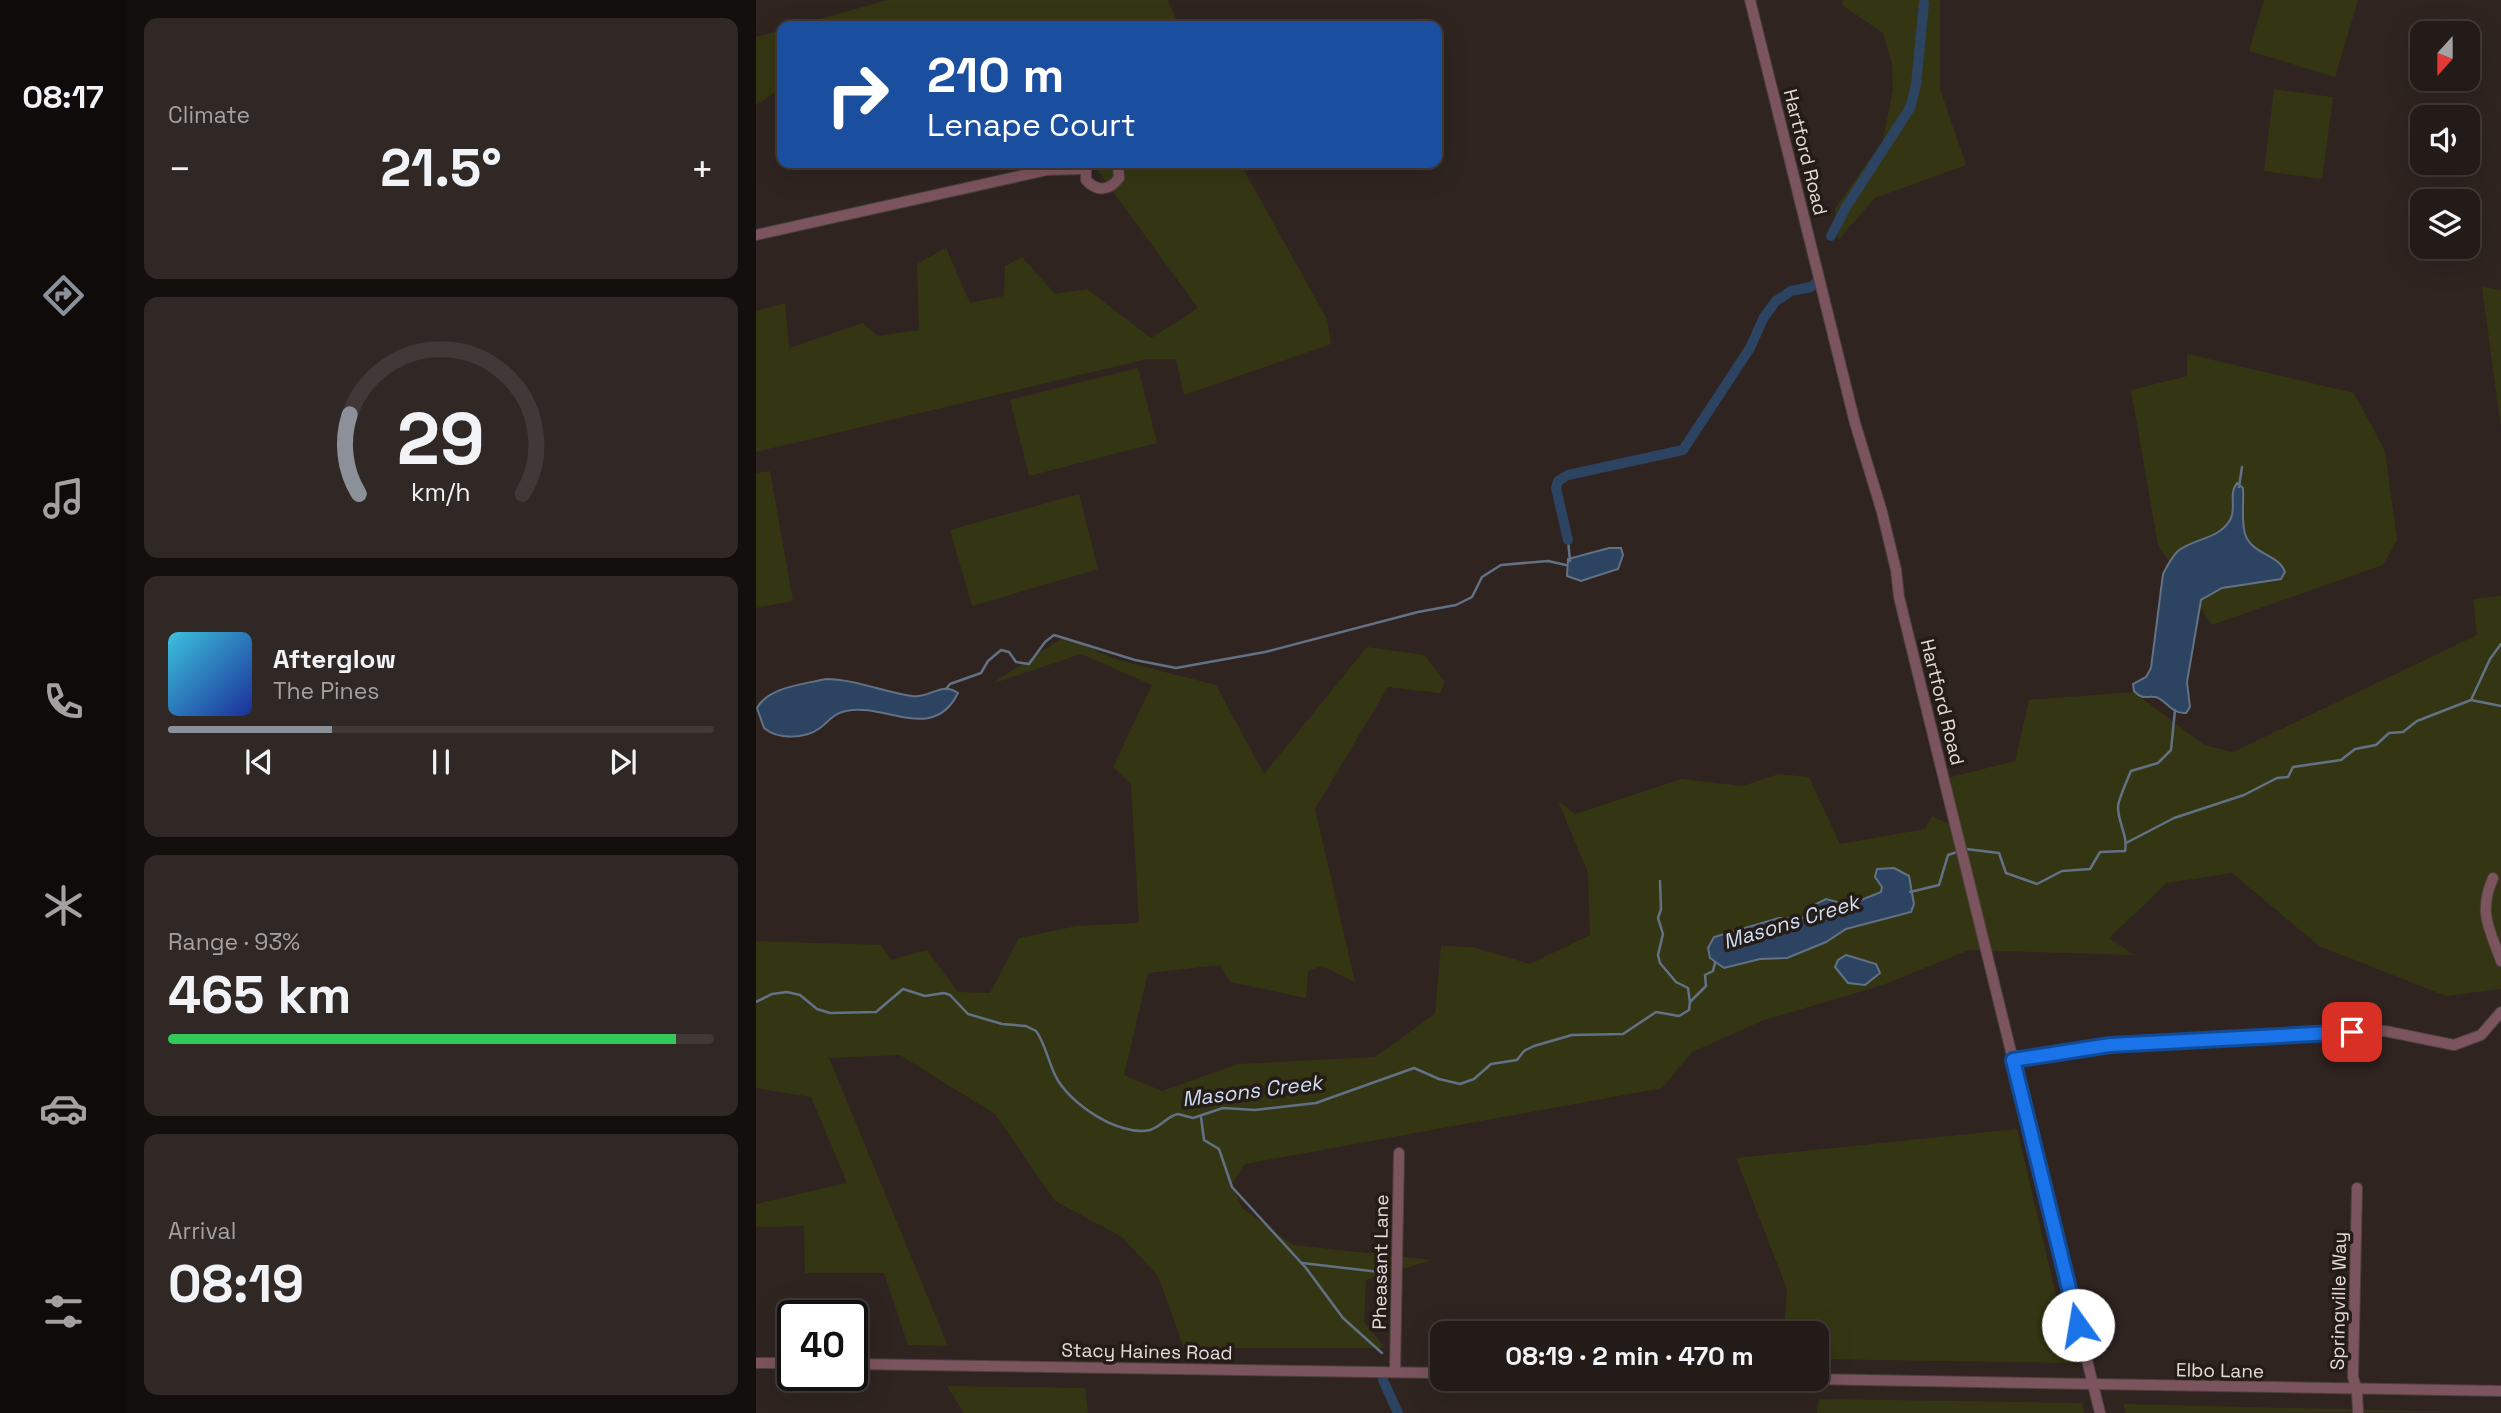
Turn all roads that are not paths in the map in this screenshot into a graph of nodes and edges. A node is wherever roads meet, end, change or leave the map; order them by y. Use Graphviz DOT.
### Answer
graph roads {
  1 [pos="1750,0"];
  2 [pos="1066,168"];
  3 [pos="1085,168"];
  4 [pos="1118,168"];
  5 [pos="756,235"];
  6 [pos="2493,878"];
  7 [pos="2501,961"];
  8 [pos="2501,1012"];
  9 [pos="2013,1060"];
  10 [pos="1399,1153"];
  11 [pos="2357,1188"];
  12 [pos="756,1363"];
  13 [pos="777,1363"];
  14 [pos="868,1364"];
  15 [pos="1395,1372"];
  16 [pos="1430,1373"];
  17 [pos="1829,1379"];
  18 [pos="2093,1385"];
  19 [pos="2357,1391"];
  20 [pos="2501,1391"];
  21 [pos="2099,1413"];
  22 [pos="2358,1413"];
  1 -- 9 [label="street, Hartford Road"];
  2 -- 5 [label="street"];
  3 -- 4 [label="street"];
  6 -- 7 [label="street"];
  8 -- 9 [label="street"];
  9 -- 18 [label="street, Hartford Road"];
  10 -- 15 [label="street, Pheasant Lane"];
  11 -- 19 [label="street, Springville Way"];
  12 -- 13 [label="street"];
  14 -- 15 [label="street, Stacy Haines Road"];
  15 -- 16 [label="street, Stacy Haines Road"];
  17 -- 18 [label="street, Elbo Lane"];
  18 -- 19 [label="street, Elbo Lane"];
  18 -- 21 [label="street, Hartford Road"];
  19 -- 20 [label="street, Elbo Lane"];
  19 -- 22 [label="street, Springville Way"];
}
